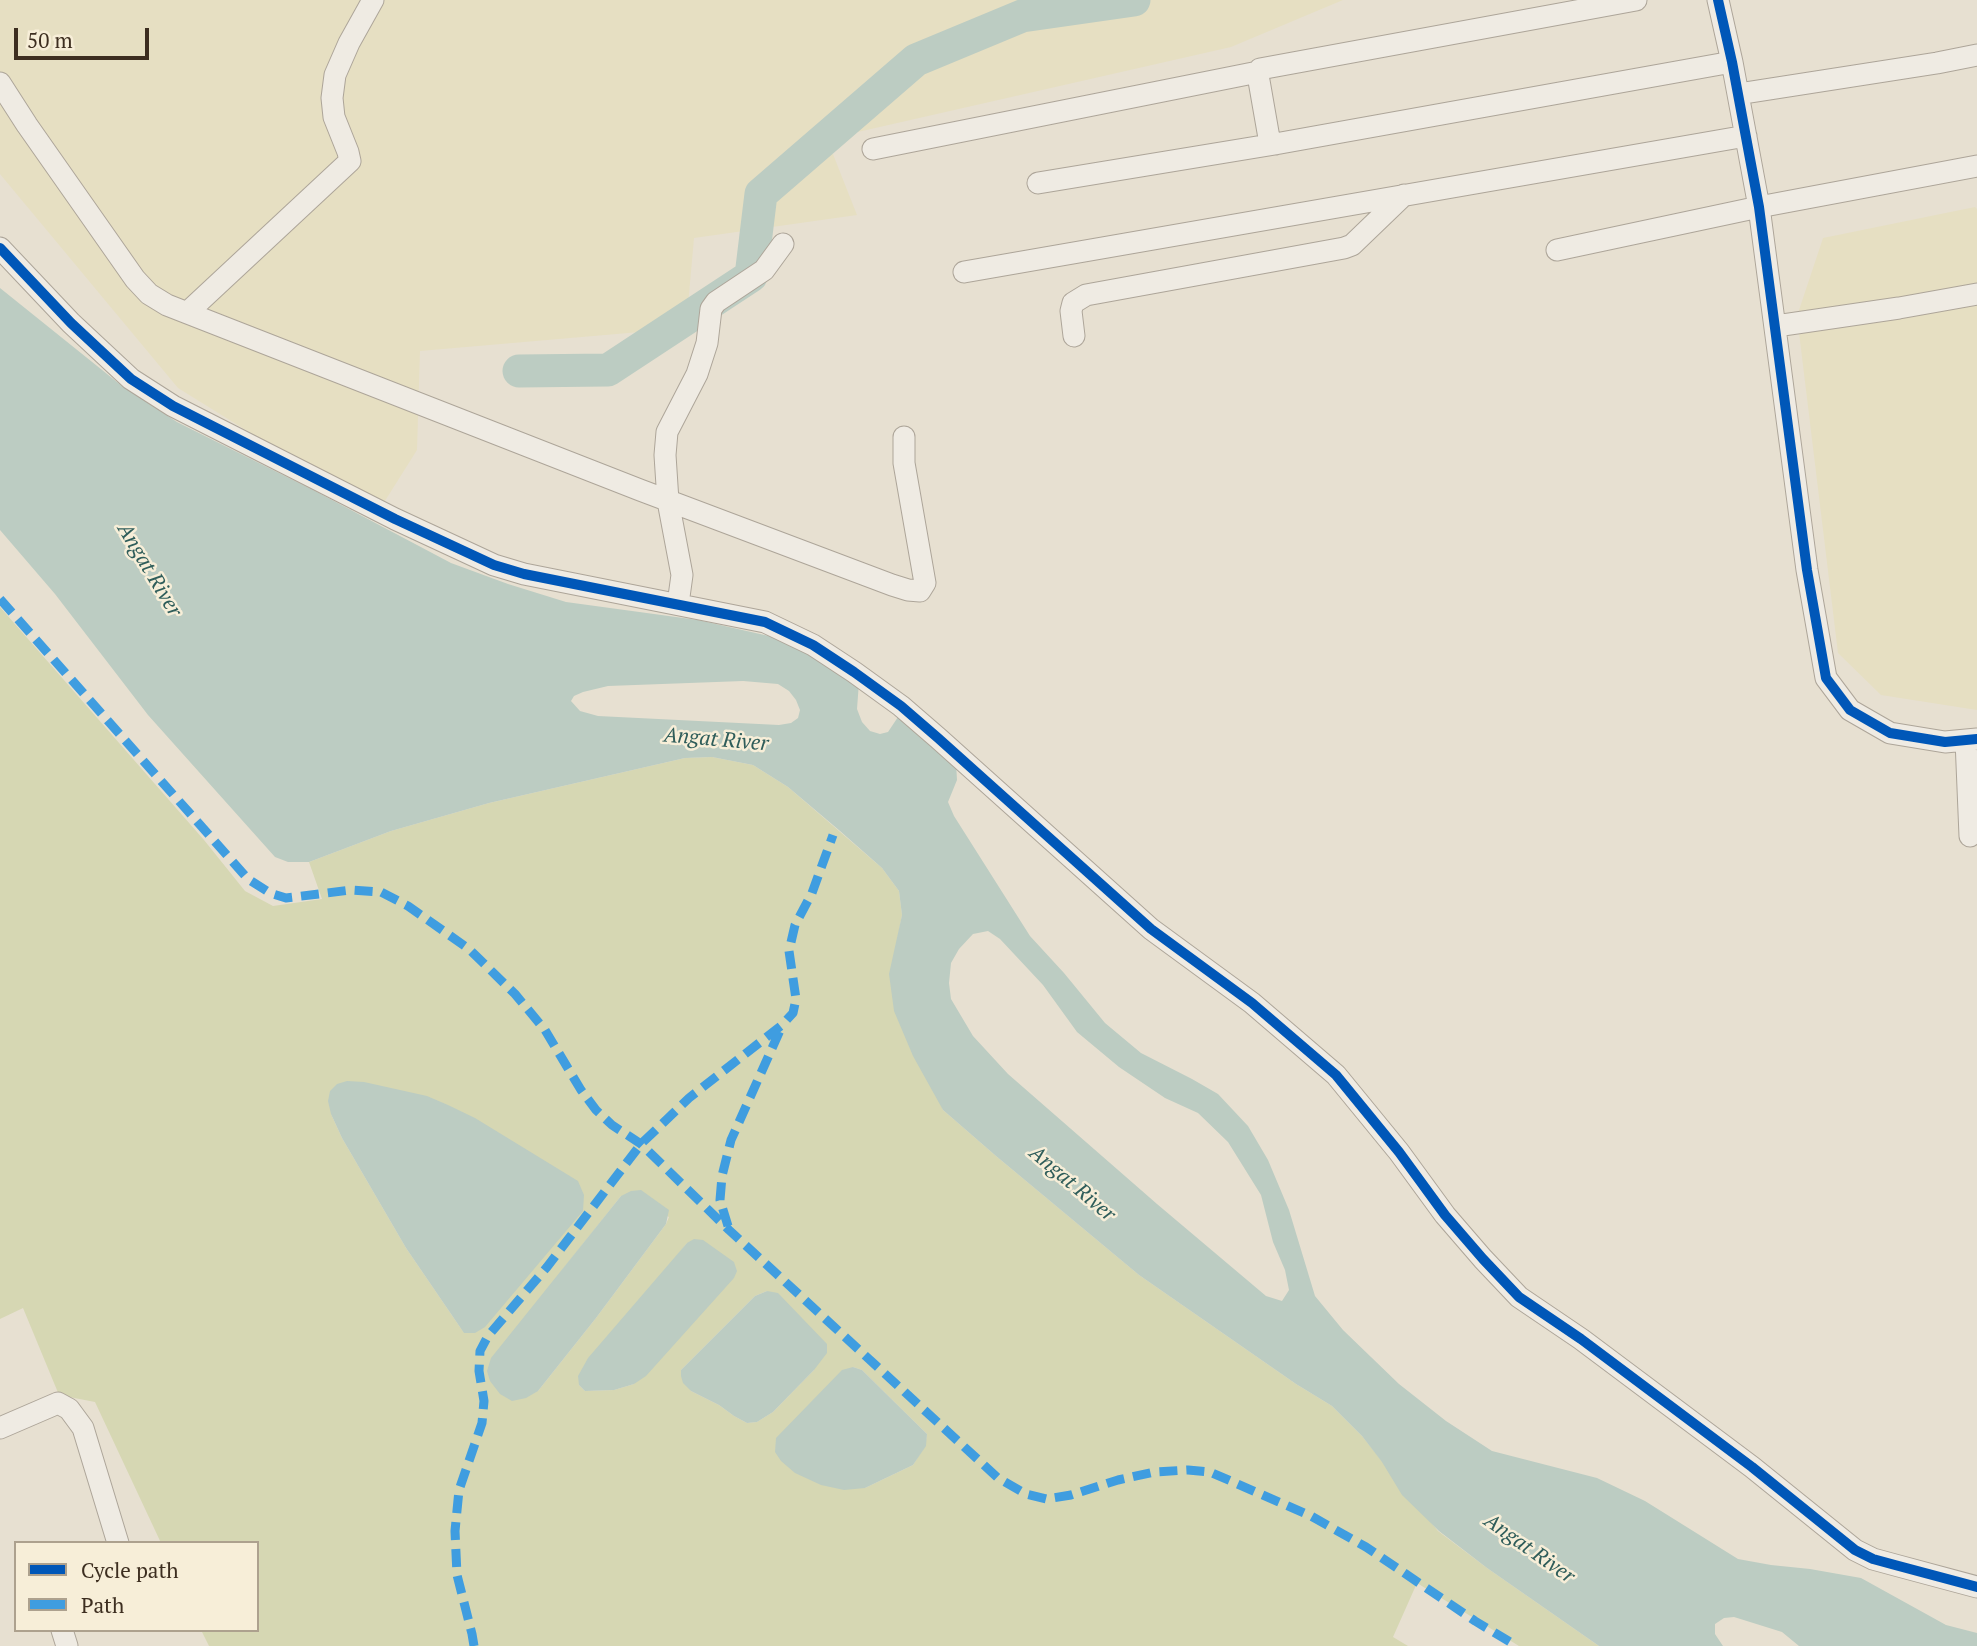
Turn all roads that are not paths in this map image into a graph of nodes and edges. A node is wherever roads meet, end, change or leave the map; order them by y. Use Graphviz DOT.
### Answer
graph roads {
  1 [pos="373,0"];
  2 [pos="1636,0"];
  3 [pos="1718,0"];
  4 [pos="1977,55"];
  5 [pos="1731,62"];
  6 [pos="1258,72"];
  7 [pos="0,83"];
  8 [pos="1738,94"];
  9 [pos="1746,136"];
  10 [pos="1275,144"];
  11 [pos="873,149"];
  12 [pos="1977,166"];
  13 [pos="1038,183"];
  14 [pos="1404,195"];
  15 [pos="1759,207"];
  16 [pos="783,244"];
  17 [pos="0,248"];
  18 [pos="1557,250"];
  19 [pos="964,272"];
  20 [pos="1977,294"];
  21 [pos="188,312"];
  22 [pos="1776,326"];
  23 [pos="1074,336"];
  24 [pos="904,437"];
  25 [pos="668,500"];
  26 [pos="678,604"];
  27 [pos="1971,739"];
  28 [pos="1970,836"];
  29 [pos="0,1428"];
  30 [pos="117,1541"];
  31 [pos="1977,1587"];
  1 -- 21 [label="street"];
  2 -- 6 [label="street"];
  3 -- 5 [label="street"];
  4 -- 8 [label="street"];
  5 -- 8 [label="street"];
  5 -- 10 [label="street"];
  6 -- 10 [label="street"];
  6 -- 11 [label="street"];
  7 -- 21 [label="street"];
  8 -- 9 [label="street"];
  9 -- 14 [label="street"];
  9 -- 15 [label="street"];
  10 -- 13 [label="street"];
  12 -- 15 [label="street"];
  14 -- 19 [label="street"];
  14 -- 23 [label="street"];
  15 -- 18 [label="street"];
  15 -- 22 [label="street"];
  16 -- 25 [label="street"];
  17 -- 26 [label="street"];
  20 -- 22 [label="street"];
  21 -- 25 [label="street"];
  22 -- 27 [label="street"];
  24 -- 25 [label="street"];
  25 -- 26 [label="street"];
  26 -- 31 [label="street"];
  27 -- 28 [label="street"];
  29 -- 30 [label="street"];
}
